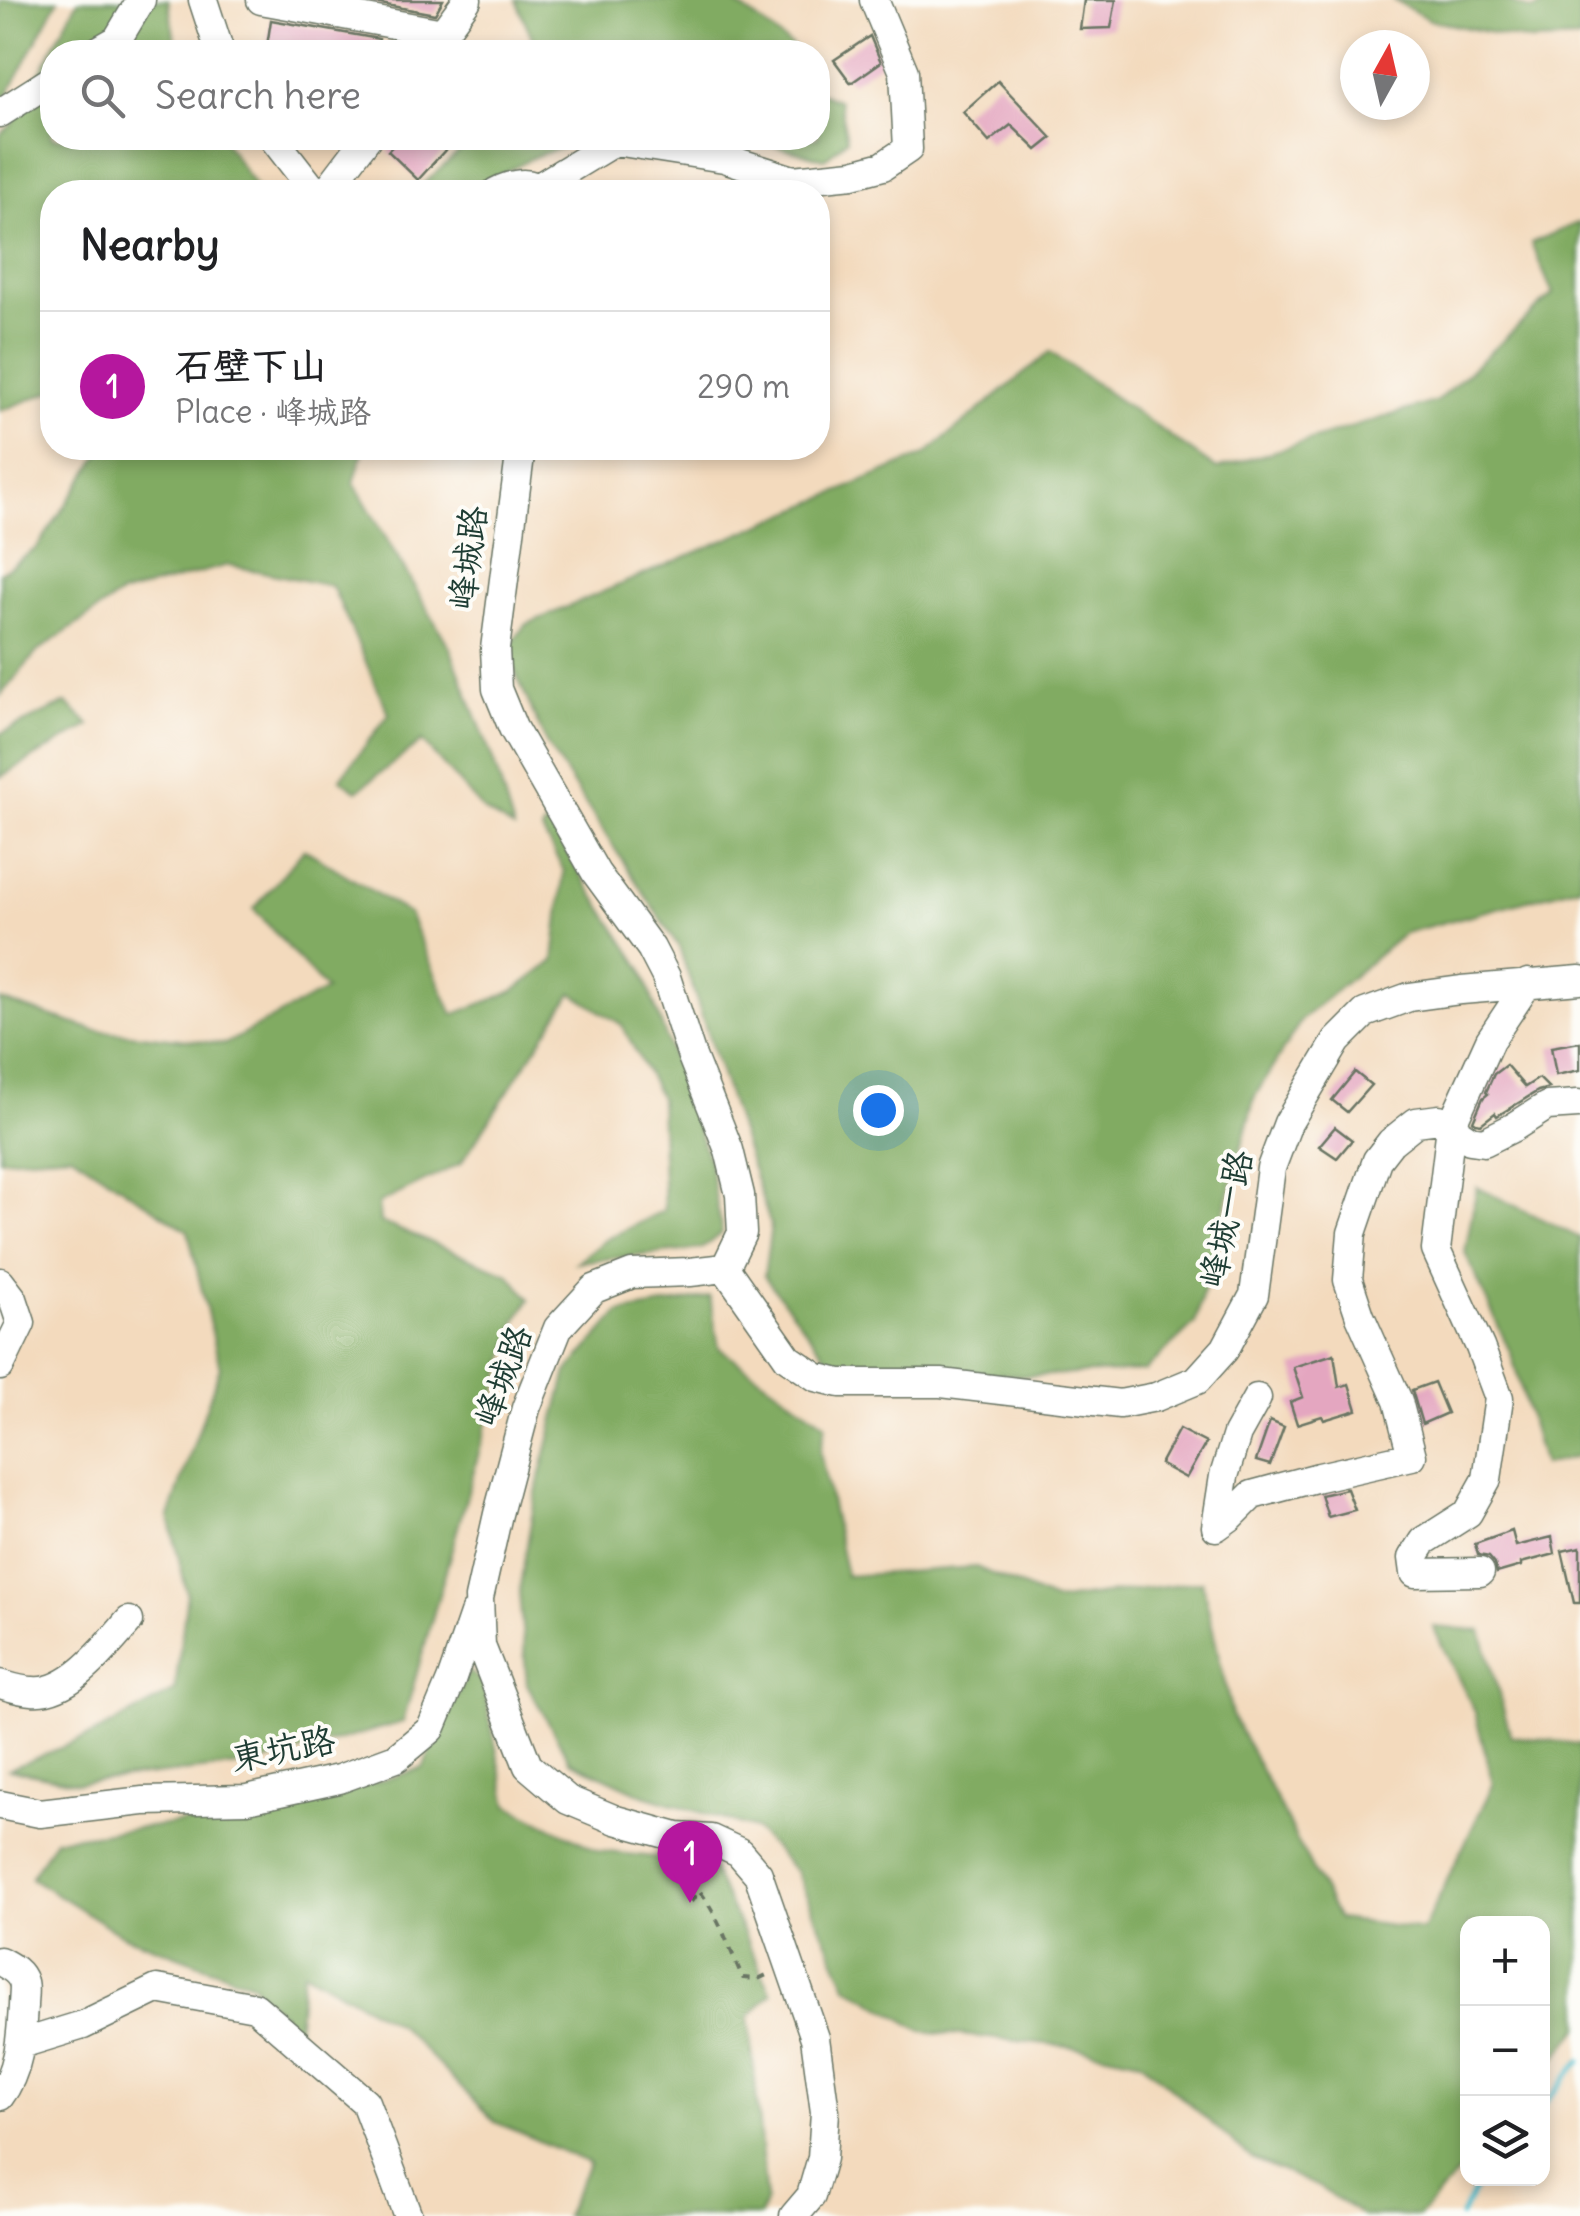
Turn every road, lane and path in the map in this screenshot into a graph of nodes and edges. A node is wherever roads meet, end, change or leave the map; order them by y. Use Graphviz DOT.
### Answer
graph roads {
  1 [pos="141,0"];
  2 [pos="203,0"];
  3 [pos="261,0"];
  4 [pos="466,0"];
  5 [pos="874,0"];
  6 [pos="116,40"];
  7 [pos="216,40"];
  8 [pos="424,40"];
  9 [pos="438,40"];
  10 [pos="40,88"];
  11 [pos="0,113"];
  12 [pos="282,150"];
  13 [pos="357,150"];
  14 [pos="601,150"];
  15 [pos="673,150"];
  16 [pos="306,180"];
  17 [pos="335,180"];
  18 [pos="556,180"];
  19 [pos="793,180"];
  20 [pos="793,180"];
  21 [pos="519,460"];
  22 [pos="1580,980"];
  23 [pos="1528,983"];
  24 [pos="1578,1104"];
  25 [pos="1451,1126"];
  26 [pos="725,1268"];
  27 [pos="0,1282"];
  28 [pos="0,1366"];
  29 [pos="1257,1398"];
  30 [pos="1480,1572"];
  31 [pos="479,1598"];
  32 [pos="129,1621"];
  33 [pos="0,1684"];
  34 [pos="0,1805"];
  35 [pos="711,1839"];
  36 [pos="699,1890"];
  37 [pos="691,1902"];
  38 [pos="789,1960"];
  39 [pos="0,1961"];
  40 [pos="21,2044"];
  41 [pos="0,2096"];
  42 [pos="408,2216"];
  43 [pos="794,2216"];
  1 -- 6 [label="street"];
  2 -- 7 [label="street"];
  3 -- 8 [label="street"];
  4 -- 9 [label="street"];
  5 -- 20 [label="street"];
  10 -- 11 [label="street"];
  12 -- 16 [label="street"];
  13 -- 17 [label="street"];
  14 -- 18 [label="street"];
  15 -- 19 [label="street"];
  21 -- 26 [label="street, 峰城路"];
  22 -- 23 [label="street, 峰城一路"];
  23 -- 25 [label="street"];
  23 -- 26 [label="street, 峰城一路"];
  24 -- 25 [label="street"];
  25 -- 29 [label="street"];
  25 -- 30 [label="street"];
  26 -- 31 [label="street, 峰城路"];
  27 -- 28 [label="street"];
  31 -- 34 [label="street, 東坑路"];
  31 -- 35 [label="street, 峰城路"];
  32 -- 33 [label="street"];
  35 -- 36 [label="path"];
  35 -- 38 [label="street, 峰城路"];
  36 -- 37 [label="path"];
  36 -- 38 [label="path"];
  38 -- 43 [label="street, 峰城路"];
  39 -- 40 [label="street"];
  40 -- 41 [label="street"];
  40 -- 42 [label="street"];
}
